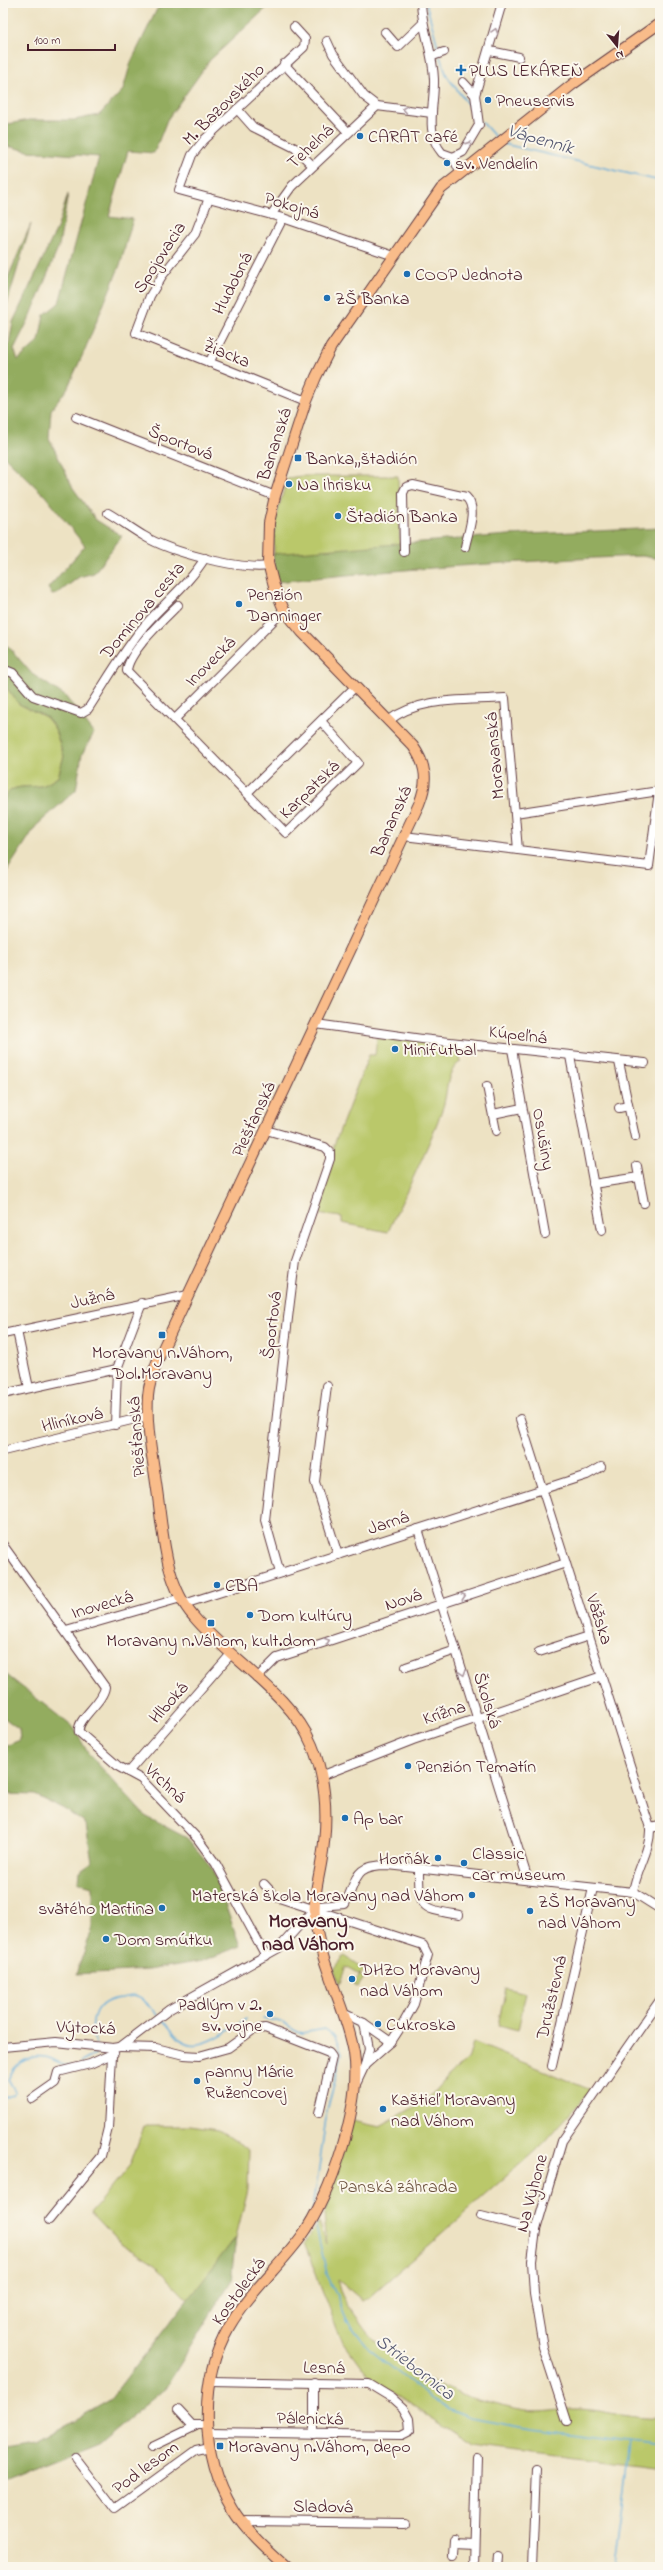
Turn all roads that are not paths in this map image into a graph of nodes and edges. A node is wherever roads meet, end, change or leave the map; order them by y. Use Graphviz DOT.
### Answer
graph roads {
  1 [pos="421,3"];
  2 [pos="502,3"];
  3 [pos="422,24"];
  4 [pos="658,25"];
  5 [pos="294,27"];
  6 [pos="385,32"];
  7 [pos="327,41"];
  8 [pos="490,51"];
  9 [pos="519,57"];
  10 [pos="284,64"];
  11 [pos="463,82"];
  12 [pos="475,95"];
  13 [pos="378,106"];
  14 [pos="237,109"];
  15 [pos="432,114"];
  16 [pos="348,132"];
  17 [pos="453,157"];
  18 [pos="312,166"];
  19 [pos="460,172"];
  20 [pos="179,190"];
  21 [pos="209,198"];
  22 [pos="271,215"];
  23 [pos="283,218"];
  24 [pos="394,256"];
  25 [pos="136,333"];
  26 [pos="209,363"];
  27 [pos="306,401"];
  28 [pos="76,417"];
  29 [pos="275,496"];
  30 [pos="108,513"];
  31 [pos="465,546"];
  32 [pos="404,552"];
  33 [pos="205,558"];
  34 [pos="269,566"];
  35 [pos="178,605"];
  36 [pos="284,610"];
  37 [pos="3,669"];
  38 [pos="355,687"];
  39 [pos="175,719"];
  40 [pos="321,721"];
  41 [pos="388,721"];
  42 [pos="248,792"];
  43 [pos="515,813"];
  44 [pos="404,836"];
  45 [pos="518,850"];
  46 [pos="351,950"];
  47 [pos="316,1024"];
  48 [pos="512,1049"];
  49 [pos="570,1056"];
  50 [pos="620,1062"];
  51 [pos="645,1063"];
  52 [pos="487,1086"];
  53 [pos="628,1106"];
  54 [pos="522,1108"];
  55 [pos="619,1108"];
  56 [pos="493,1114"];
  57 [pos="266,1130"];
  58 [pos="496,1131"];
  59 [pos="635,1136"];
  60 [pos="637,1166"];
  61 [pos="639,1177"];
  62 [pos="593,1184"];
  63 [pos="644,1203"];
  64 [pos="602,1230"];
  65 [pos="545,1234"];
  66 [pos="188,1295"];
  67 [pos="142,1303"];
  68 [pos="17,1331"];
  69 [pos="3,1334"];
  70 [pos="117,1369"];
  71 [pos="327,1386"];
  72 [pos="29,1388"];
  73 [pos="3,1394"];
  74 [pos="148,1416"];
  75 [pos="520,1419"];
  76 [pos="115,1425"];
  77 [pos="3,1450"];
  78 [pos="601,1467"];
  79 [pos="542,1488"];
  80 [pos="418,1529"];
  81 [pos="3,1545"];
  82 [pos="338,1555"];
  83 [pos="566,1562"];
  84 [pos="280,1573"];
  85 [pos="183,1601"];
  86 [pos="442,1603"];
  87 [pos="66,1631"];
  88 [pos="588,1636"];
  89 [pos="456,1650"];
  90 [pos="540,1652"];
  91 [pos="231,1654"];
  92 [pos="406,1667"];
  93 [pos="602,1676"];
  94 [pos="257,1678"];
  95 [pos="477,1719"];
  96 [pos="128,1772"];
  97 [pos="321,1776"];
  98 [pos="660,1826"];
  99 [pos="650,1828"];
  100 [pos="418,1868"];
  101 [pos="528,1880"];
  102 [pos="264,1884"];
  103 [pos="593,1888"];
  104 [pos="633,1892"];
  105 [pos="314,1909"];
  106 [pos="660,1909"];
  107 [pos="459,1915"];
  108 [pos="266,1956"];
  109 [pos="660,2000"];
  110 [pos="343,2013"];
  111 [pos="364,2023"];
  112 [pos="391,2042"];
  113 [pos="3,2047"];
  114 [pos="120,2047"];
  115 [pos="112,2056"];
  116 [pos="365,2064"];
  117 [pos="552,2066"];
  118 [pos="355,2086"];
  119 [pos="32,2099"];
  120 [pos="319,2113"];
  121 [pos="481,2216"];
  122 [pos="49,2220"];
  123 [pos="536,2230"];
  124 [pos="210,2381"];
  125 [pos="314,2382"];
  126 [pos="178,2410"];
  127 [pos="567,2421"];
  128 [pos="196,2426"];
  129 [pos="208,2428"];
  130 [pos="410,2431"];
  131 [pos="314,2434"];
  132 [pos="152,2447"];
  133 [pos="210,2447"];
  134 [pos="477,2456"];
  135 [pos="76,2458"];
  136 [pos="536,2469"];
  137 [pos="241,2521"];
  138 [pos="405,2523"];
  139 [pos="474,2545"];
  140 [pos="452,2554"];
  141 [pos="498,2557"];
  142 [pos="286,2567"];
  143 [pos="474,2567"];
  144 [pos="497,2567"];
  145 [pos="532,2567"];
  1 -- 3 [label="street"];
  8 -- 2 [label="street, one-way"];
  3 -- 6 [label="street"];
  3 -- 15 [label="street"];
  4 -- 19 [label="main road, Bananská"];
  5 -- 10 [label="street, M. Bazovského"];
  7 -- 13 [label="street"];
  8 -- 9 [label="street"];
  8 -- 12 [label="street"];
  10 -- 14 [label="street, M. Bazovského"];
  10 -- 16 [label="street, M. Bazovského"];
  11 -- 12 [label="street"];
  17 -- 12 [label="street, one-way"];
  15 -- 13 [label="street, one-way"];
  13 -- 16 [label="street, Tehelná"];
  14 -- 18 [label="street"];
  14 -- 20 [label="street, M. Bazovského"];
  15 -- 17 [label="street"];
  16 -- 18 [label="street, Tehelná"];
  17 -- 19 [label="street"];
  18 -- 22 [label="street, Tehelná"];
  19 -- 24 [label="main road, Bananská"];
  20 -- 21 [label="street, Pokojná"];
  21 -- 22 [label="street, Pokojná"];
  21 -- 25 [label="street, Spojovacia"];
  22 -- 23 [label="street, Pokojná"];
  23 -- 24 [label="street, Pokojná"];
  23 -- 26 [label="street, Hudobná"];
  24 -- 27 [label="main road, Bananská"];
  25 -- 26 [label="street, Žiacka"];
  26 -- 27 [label="street, Žiacka"];
  27 -- 29 [label="main road, Bananská"];
  28 -- 29 [label="street, Športová"];
  29 -- 34 [label="main road, Bananská"];
  30 -- 33 [label="street, Dominova cesta"];
  31 -- 32 [label="street"];
  33 -- 34 [label="street"];
  33 -- 37 [label="street, Dominova cesta"];
  34 -- 36 [label="main road, Bananská"];
  35 -- 39 [label="street"];
  36 -- 38 [label="main road, Bananská"];
  36 -- 39 [label="street, Inovecká"];
  38 -- 40 [label="street"];
  38 -- 41 [label="main road, Bananská"];
  39 -- 42 [label="street"];
  40 -- 42 [label="street"];
  40 -- 42 [label="street, Karpatská"];
  41 -- 43 [label="street, Moravanská"];
  41 -- 44 [label="main road, Bananská"];
  43 -- 45 [label="street, Moravanská"];
  43 -- 45 [label="street, Moravanská"];
  44 -- 45 [label="street"];
  44 -- 46 [label="main road, Bananská"];
  46 -- 47 [label="main road, Piešťanská"];
  47 -- 48 [label="street, Kúpeľná"];
  47 -- 57 [label="main road, Piešťanská"];
  48 -- 49 [label="street, Kúpeľná"];
  48 -- 54 [label="street, Osušiny"];
  49 -- 50 [label="street, Kúpeľná"];
  49 -- 62 [label="street"];
  50 -- 51 [label="street, Kúpeľná"];
  50 -- 53 [label="street"];
  52 -- 56 [label="street"];
  53 -- 55 [label="street"];
  53 -- 59 [label="street"];
  54 -- 56 [label="street"];
  54 -- 65 [label="street, Osušiny"];
  56 -- 58 [label="street"];
  57 -- 66 [label="main road, Piešťanská"];
  57 -- 84 [label="street, Športová"];
  60 -- 61 [label="street"];
  61 -- 62 [label="street"];
  61 -- 63 [label="street"];
  62 -- 64 [label="street"];
  66 -- 67 [label="street, Južná"];
  66 -- 74 [label="main road, Piešťanská"];
  67 -- 68 [label="street, Južná"];
  67 -- 70 [label="street"];
  68 -- 69 [label="street, Južná"];
  68 -- 72 [label="street"];
  70 -- 72 [label="street"];
  70 -- 76 [label="street"];
  71 -- 82 [label="street"];
  72 -- 73 [label="street"];
  74 -- 76 [label="street, Hliníková"];
  74 -- 85 [label="main road, Piešťanská"];
  75 -- 79 [label="street, Vážska"];
  76 -- 77 [label="street, Hliníková"];
  78 -- 79 [label="street, Jarná"];
  79 -- 80 [label="street, Jarná"];
  79 -- 83 [label="street, Vážska"];
  80 -- 82 [label="street, Jarná"];
  80 -- 86 [label="street, Školská"];
  81 -- 87 [label="street, Inovecká"];
  82 -- 84 [label="street, Jarná"];
  86 -- 83 [label="street, Nová, one-way"];
  83 -- 88 [label="street, Vážska"];
  84 -- 85 [label="street, Jarná"];
  85 -- 87 [label="street, Inovecká"];
  85 -- 91 [label="main road, Piešťanská"];
  86 -- 89 [label="street, Školská"];
  94 -- 86 [label="street, Nová, one-way"];
  87 -- 96 [label="street, Vrchná"];
  88 -- 90 [label="street"];
  88 -- 93 [label="street, Vážska"];
  89 -- 92 [label="street"];
  89 -- 95 [label="street, Školská, one-way"];
  91 -- 94 [label="main road, Piešťanská"];
  91 -- 96 [label="street, Hlboká"];
  93 -- 95 [label="street, Krížna"];
  93 -- 99 [label="street, Vážska"];
  94 -- 97 [label="main road, Piešťanská"];
  95 -- 97 [label="street, Krížna"];
  95 -- 101 [label="street, Školská"];
  96 -- 108 [label="street, Vrchná"];
  97 -- 105 [label="main road, Piešťanská"];
  98 -- 99 [label="street"];
  99 -- 104 [label="street, Vážska"];
  100 -- 101 [label="street"];
  100 -- 105 [label="street"];
  100 -- 107 [label="street"];
  101 -- 103 [label="street"];
  102 -- 105 [label="street"];
  103 -- 104 [label="street"];
  103 -- 117 [label="street, Družstevná"];
  104 -- 106 [label="street"];
  105 -- 108 [label="street, Výtocká"];
  105 -- 110 [label="main road"];
  105 -- 112 [label="street"];
  108 -- 114 [label="street, Výtocká"];
  109 -- 123 [label="street, Na Výhone"];
  110 -- 111 [label="street"];
  110 -- 118 [label="main road"];
  111 -- 112 [label="street"];
  111 -- 116 [label="street"];
  112 -- 116 [label="street"];
  113 -- 114 [label="street, Výtocká"];
  114 -- 115 [label="street"];
  114 -- 120 [label="street"];
  115 -- 119 [label="street"];
  115 -- 122 [label="street"];
  116 -- 118 [label="street"];
  118 -- 124 [label="main road, Kostolecká"];
  121 -- 123 [label="street"];
  123 -- 127 [label="street, Na Výhone"];
  124 -- 125 [label="street, Lesná"];
  124 -- 129 [label="main road, Kostolecká"];
  125 -- 130 [label="street, Lesná"];
  125 -- 131 [label="street"];
  126 -- 128 [label="street"];
  128 -- 129 [label="street, Pálenická"];
  128 -- 132 [label="street"];
  129 -- 131 [label="street, Pálenická"];
  129 -- 133 [label="main road, Kostolecká"];
  130 -- 131 [label="street, Pálenická"];
  133 -- 135 [label="street, Pod lesom"];
  133 -- 137 [label="main road, Kostolecká"];
  134 -- 139 [label="street"];
  136 -- 145 [label="street"];
  137 -- 138 [label="street, Sladová"];
  137 -- 142 [label="main road, Kostolecká"];
  139 -- 140 [label="street"];
  139 -- 143 [label="street"];
  141 -- 144 [label="street"];
}
